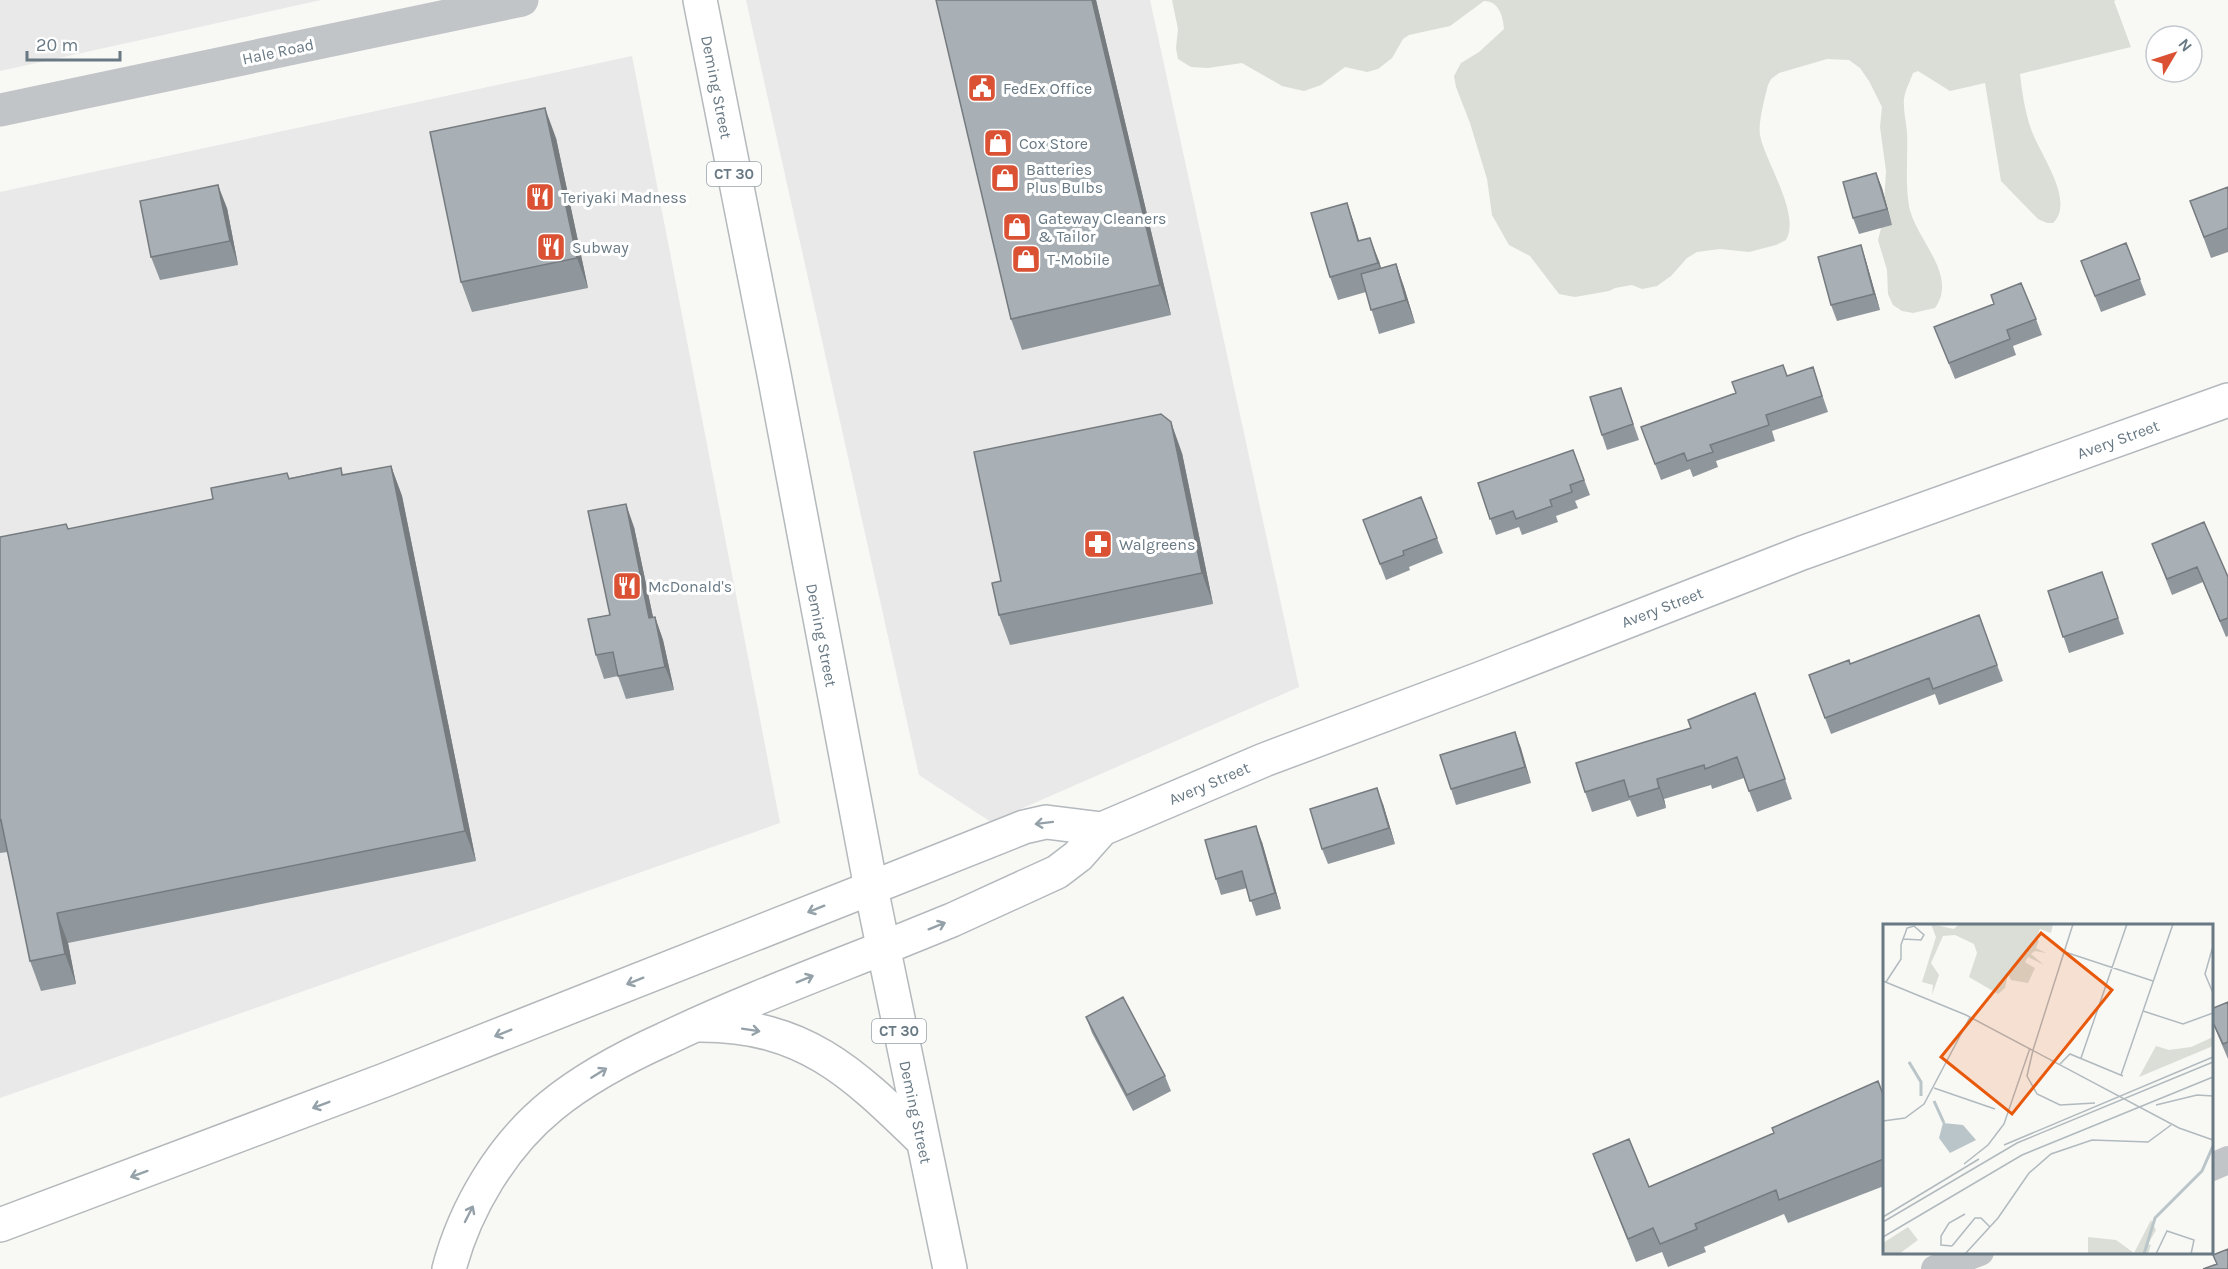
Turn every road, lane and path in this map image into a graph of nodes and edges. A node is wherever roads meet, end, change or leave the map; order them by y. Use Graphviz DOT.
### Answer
graph roads {
  1 [pos="522,0"];
  2 [pos="700,0"];
  3 [pos="0,110"];
  4 [pos="2226,405"];
  5 [pos="1102,829"];
  6 [pos="871,888"];
  7 [pos="883,948"];
  8 [pos="693,1025"];
  9 [pos="921,1140"];
  10 [pos="2228,1161"];
  11 [pos="2213,1166"];
  12 [pos="0,1225"];
  13 [pos="1975,1254"];
  14 [pos="449,1269"];
  15 [pos="950,1269"];
  16 [pos="1935,1269"];
  1 -- 3 [label="street, Hale Road"];
  2 -- 6 [label="main road, Deming Street / CT 30"];
  4 -- 5 [label="main road, Avery Street"];
  5 -- 6 [label="main road, one-way"];
  7 -- 5 [label="main road, Avery Street, one-way"];
  6 -- 7 [label="main road, Deming Street / CT 30"];
  6 -- 12 [label="main road, one-way"];
  8 -- 7 [label="main road, Avery Street, one-way"];
  7 -- 9 [label="main road, Deming Street / CT 30"];
  8 -- 9 [label="main road, one-way"];
  14 -- 8 [label="main road, Avery Street, one-way"];
  9 -- 15 [label="main road, Deming Street / CT 30"];
  10 -- 11 [label="street"];
  13 -- 16 [label="street"];
}
